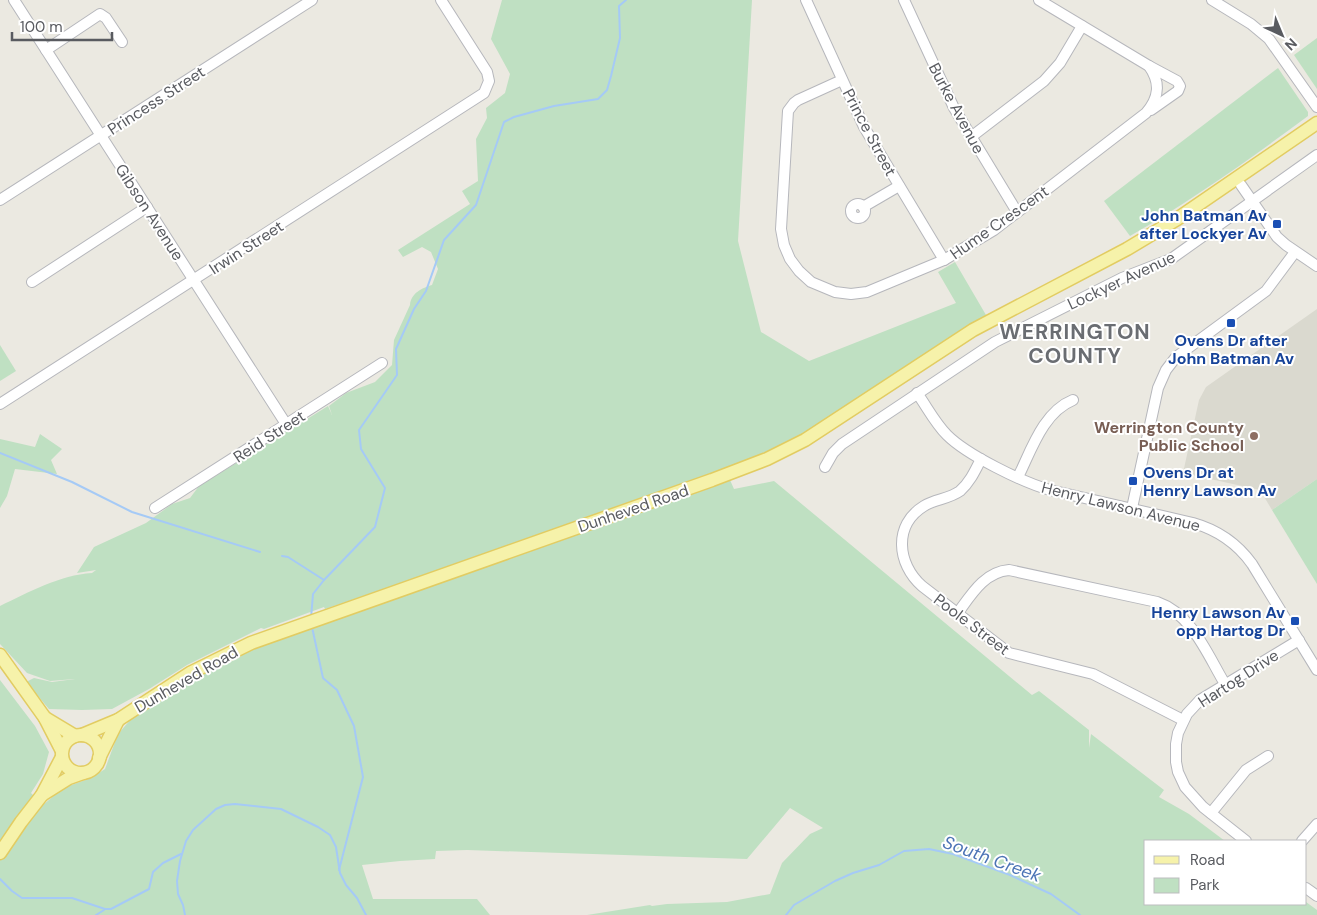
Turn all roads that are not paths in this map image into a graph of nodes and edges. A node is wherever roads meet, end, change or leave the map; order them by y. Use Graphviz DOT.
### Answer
graph roads {
  1 [pos="14,0"];
  2 [pos="312,0"];
  3 [pos="441,0"];
  4 [pos="806,0"];
  5 [pos="904,0"];
  6 [pos="1039,0"];
  7 [pos="1212,0"];
  8 [pos="1082,26"];
  9 [pos="122,42"];
  10 [pos="46,50"];
  11 [pos="1149,66"];
  12 [pos="842,80"];
  13 [pos="1317,107"];
  14 [pos="1146,113"];
  15 [pos="1317,123"];
  16 [pos="1317,131"];
  17 [pos="101,135"];
  18 [pos="971,137"];
  19 [pos="1317,155"];
  20 [pos="1248,170"];
  21 [pos="1241,185"];
  22 [pos="899,186"];
  23 [pos="1222,188"];
  24 [pos="0,200"];
  25 [pos="1252,201"];
  26 [pos="147,207"];
  27 [pos="863,207"];
  28 [pos="1017,212"];
  29 [pos="1127,249"];
  30 [pos="1294,252"];
  31 [pos="944,260"];
  32 [pos="1317,266"];
  33 [pos="194,280"];
  34 [pos="32,282"];
  35 [pos="382,363"];
  36 [pos="917,393"];
  37 [pos="1073,400"];
  38 [pos="0,404"];
  39 [pos="286,424"];
  40 [pos="981,458"];
  41 [pos="825,467"];
  42 [pos="1018,477"];
  43 [pos="155,508"];
  44 [pos="1132,508"];
  45 [pos="956,614"];
  46 [pos="1299,640"];
  47 [pos="0,655"];
  48 [pos="1317,670"];
  49 [pos="1225,684"];
  50 [pos="45,718"];
  51 [pos="118,720"];
  52 [pos="1184,720"];
  53 [pos="78,736"];
  54 [pos="62,754"];
  55 [pos="1268,756"];
  56 [pos="99,758"];
  57 [pos="86,772"];
  58 [pos="42,795"];
  59 [pos="1211,813"];
  60 [pos="1316,824"];
  61 [pos="1245,840"];
  62 [pos="1303,840"];
  63 [pos="0,853"];
  1 -- 10 [label="street, Gibson Avenue"];
  2 -- 17 [label="street, Princess Street"];
  3 -- 33 [label="street, Irwin Street"];
  4 -- 12 [label="street, Prince Street"];
  5 -- 18 [label="street, Burke Avenue"];
  6 -- 8 [label="street, Hume Crescent"];
  7 -- 13 [label="street"];
  8 -- 11 [label="street, Hume Crescent"];
  8 -- 18 [label="street"];
  9 -- 10 [label="street"];
  10 -- 17 [label="street, Gibson Avenue"];
  11 -- 14 [label="street, Hume Crescent"];
  11 -- 14 [label="street, Hume Crescent"];
  12 -- 22 [label="street, Prince Street"];
  12 -- 31 [label="street, Hume Crescent"];
  14 -- 28 [label="street, Hume Crescent"];
  15 -- 20 [label="main road, Dunheved Road"];
  16 -- 21 [label="main road, Dunheved Road"];
  17 -- 24 [label="street, Princess Street"];
  17 -- 26 [label="street, Gibson Avenue"];
  18 -- 28 [label="street, Burke Avenue"];
  19 -- 25 [label="street, Lockyer Avenue"];
  20 -- 21 [label="main road"];
  20 -- 23 [label="main road, Dunheved Road"];
  21 -- 23 [label="main road"];
  21 -- 25 [label="street"];
  21 -- 29 [label="main road, Dunheved Road"];
  22 -- 27 [label="street"];
  22 -- 31 [label="street, Prince Street"];
  23 -- 29 [label="main road, Dunheved Road"];
  25 -- 30 [label="street"];
  25 -- 36 [label="street, Lockyer Avenue"];
  26 -- 33 [label="street, Gibson Avenue"];
  26 -- 34 [label="street"];
  28 -- 31 [label="street, Hume Crescent"];
  29 -- 51 [label="main road, Dunheved Road"];
  30 -- 32 [label="street"];
  30 -- 44 [label="street"];
  33 -- 38 [label="street, Irwin Street"];
  33 -- 39 [label="street, Gibson Avenue"];
  35 -- 39 [label="street, Reid Street"];
  36 -- 40 [label="street, Henry Lawson Avenue"];
  36 -- 41 [label="street, Lockyer Avenue"];
  37 -- 42 [label="street"];
  39 -- 43 [label="street, Reid Street"];
  40 -- 42 [label="street, Henry Lawson Avenue"];
  40 -- 45 [label="street, Poole Street"];
  42 -- 44 [label="street, Henry Lawson Avenue"];
  44 -- 46 [label="street, Henry Lawson Avenue"];
  45 -- 49 [label="street"];
  45 -- 52 [label="street, Poole Street"];
  46 -- 48 [label="street, Henry Lawson Avenue"];
  46 -- 49 [label="street, Hartog Drive"];
  47 -- 50 [label="main road"];
  49 -- 52 [label="street, Hartog Drive"];
  50 -- 53 [label="main road"];
  50 -- 54 [label="main road"];
  51 -- 53 [label="main road, Dunheved Road"];
  51 -- 56 [label="main road, Dunheved Road"];
  52 -- 59 [label="street, Hartog Drive"];
  53 -- 54 [label="main road"];
  53 -- 56 [label="main road"];
  54 -- 57 [label="main road"];
  54 -- 58 [label="main road"];
  55 -- 59 [label="street"];
  56 -- 57 [label="main road"];
  57 -- 58 [label="main road"];
  58 -- 63 [label="main road"];
  59 -- 61 [label="street, Hartog Drive"];
  60 -- 62 [label="street"];
}
